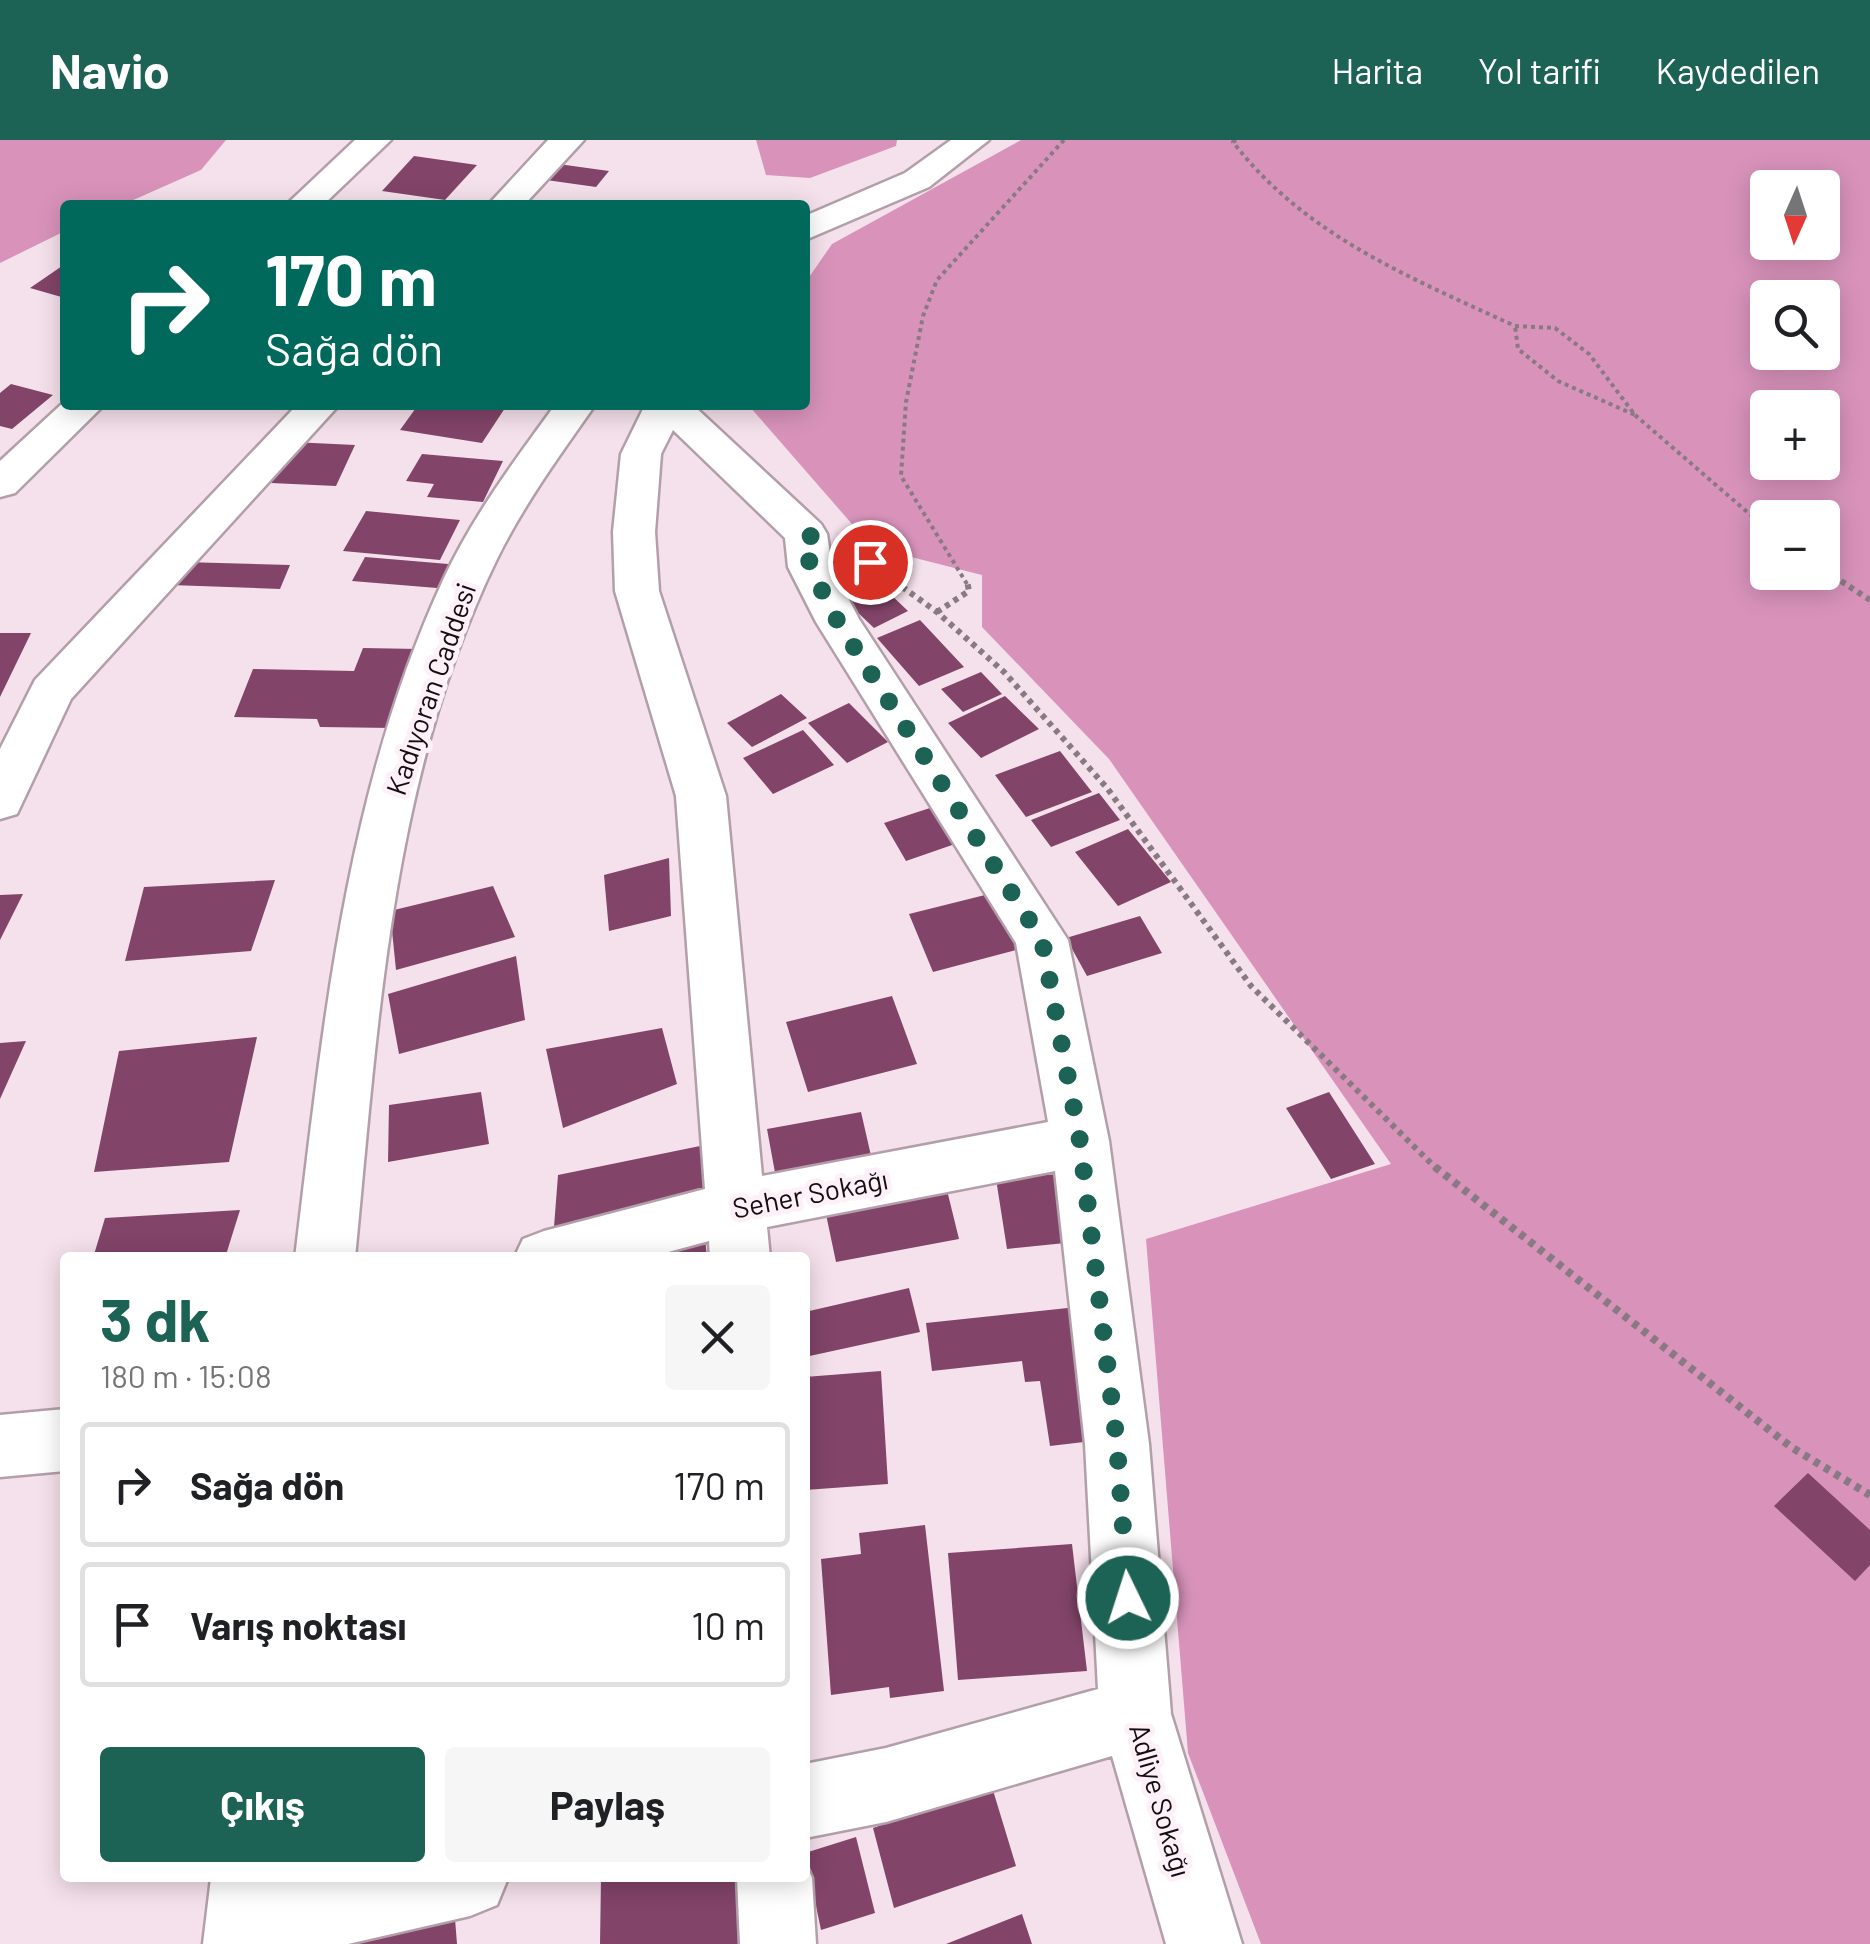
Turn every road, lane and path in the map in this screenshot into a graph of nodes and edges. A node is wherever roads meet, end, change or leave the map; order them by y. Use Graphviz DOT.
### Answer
graph roads {
  1 [pos="374,140"];
  2 [pos="567,140"];
  3 [pos="972,140"];
  4 [pos="1064,140"];
  5 [pos="1236,140"];
  6 [pos="309,200"];
  7 [pos="510,200"];
  8 [pos="810,227"];
  9 [pos="1515,326"];
  10 [pos="79,410"];
  11 [pos="313,410"];
  12 [pos="572,410"];
  13 [pos="665,410"];
  14 [pos="673,410"];
  15 [pos="1635,415"];
  16 [pos="0,484"];
  17 [pos="1750,514"];
  18 [pos="806,534"];
  19 [pos="1840,581"];
  20 [pos="1870,600"];
  21 [pos="937,612"];
  22 [pos="0,801"];
  23 [pos="1080,1141"];
  24 [pos="739,1232"];
  25 [pos="327,1252"];
  26 [pos="589,1252"];
  27 [pos="60,1440"];
  28 [pos="0,1446"];
  29 [pos="1870,1495"];
  30 [pos="1135,1714"];
  31 [pos="810,1801"];
  32 [pos="447,1882"];
  33 [pos="774,1882"];
  34 [pos="244,1917"];
  35 [pos="778,1944"];
  36 [pos="1204,1944"];
  1 -- 6 [label="street"];
  2 -- 7 [label="street"];
  3 -- 8 [label="street"];
  4 -- 21 [label="path"];
  5 -- 9 [label="path"];
  9 -- 15 [label="path"];
  9 -- 15 [label="path"];
  10 -- 16 [label="street"];
  11 -- 22 [label="street"];
  12 -- 25 [label="street, Kadıyoran Caddesi"];
  13 -- 24 [label="street"];
  14 -- 18 [label="street"];
  15 -- 17 [label="path"];
  18 -- 21 [label="path"];
  18 -- 23 [label="street, Adliye Sokağı"];
  19 -- 20 [label="path"];
  21 -- 29 [label="path"];
  23 -- 24 [label="street, Seher Sokağı"];
  23 -- 30 [label="street, Adliye Sokağı"];
  24 -- 26 [label="street, Seher Sokağı"];
  27 -- 28 [label="street"];
  30 -- 31 [label="street"];
  30 -- 36 [label="street, Adliye Sokağı"];
  32 -- 34 [label="street"];
  33 -- 35 [label="street"];
}
